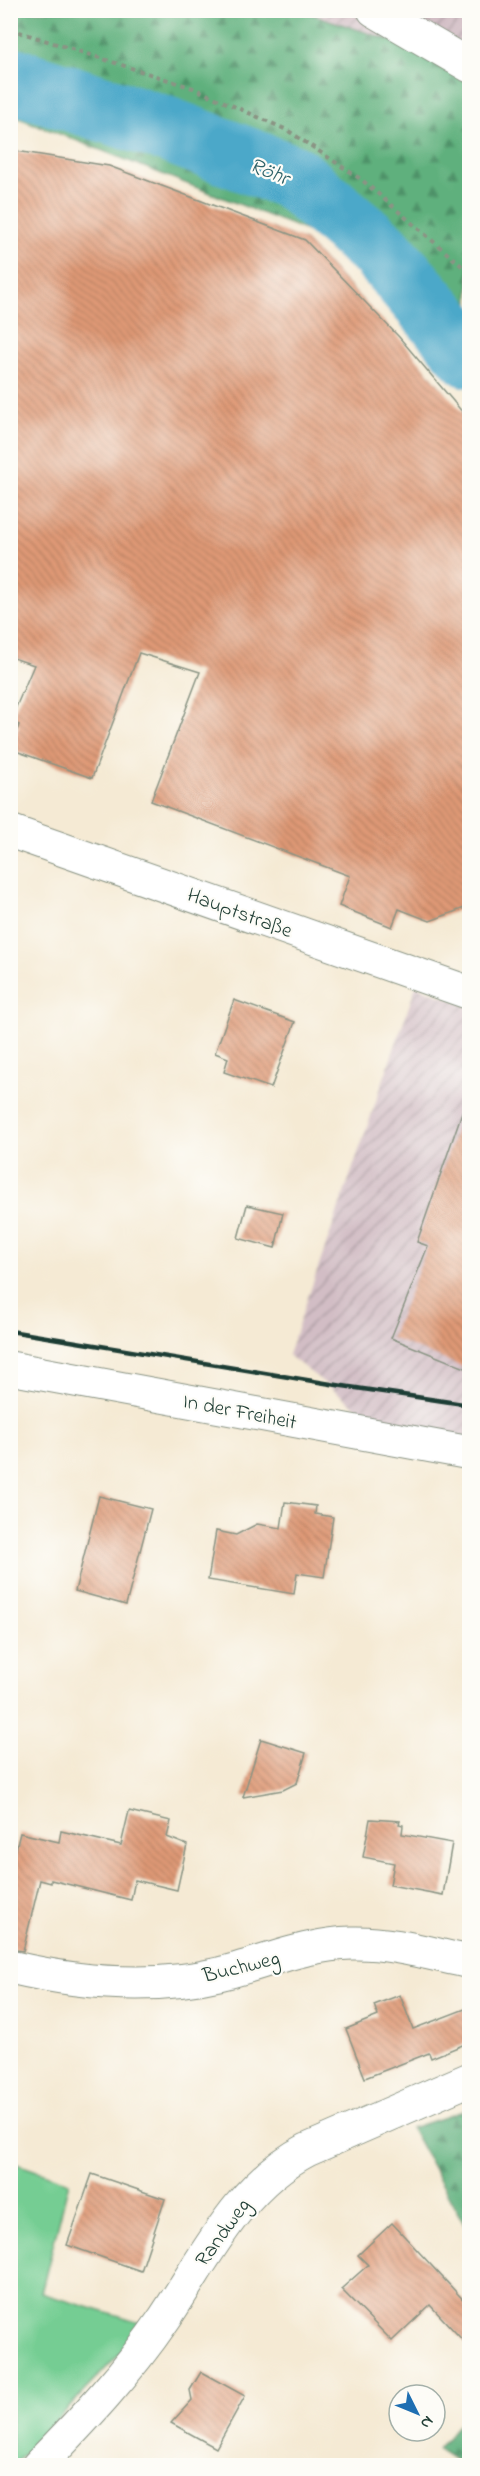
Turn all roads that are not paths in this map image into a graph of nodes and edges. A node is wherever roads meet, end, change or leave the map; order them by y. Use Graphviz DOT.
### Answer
graph roads {
  1 [pos="374,10"];
  2 [pos="470,66"];
  3 [pos="10,831"];
  4 [pos="470,993"];
  5 [pos="10,1368"];
  6 [pos="470,1453"];
  7 [pos="470,1962"];
  8 [pos="10,1967"];
  9 [pos="470,2079"];
  10 [pos="38,2466"];
  1 -- 2 [label="street"];
  3 -- 4 [label="street, Hauptstraße"];
  5 -- 6 [label="street, In der Freiheit"];
  7 -- 8 [label="street, Buchweg"];
  9 -- 10 [label="street, Randweg"];
}
